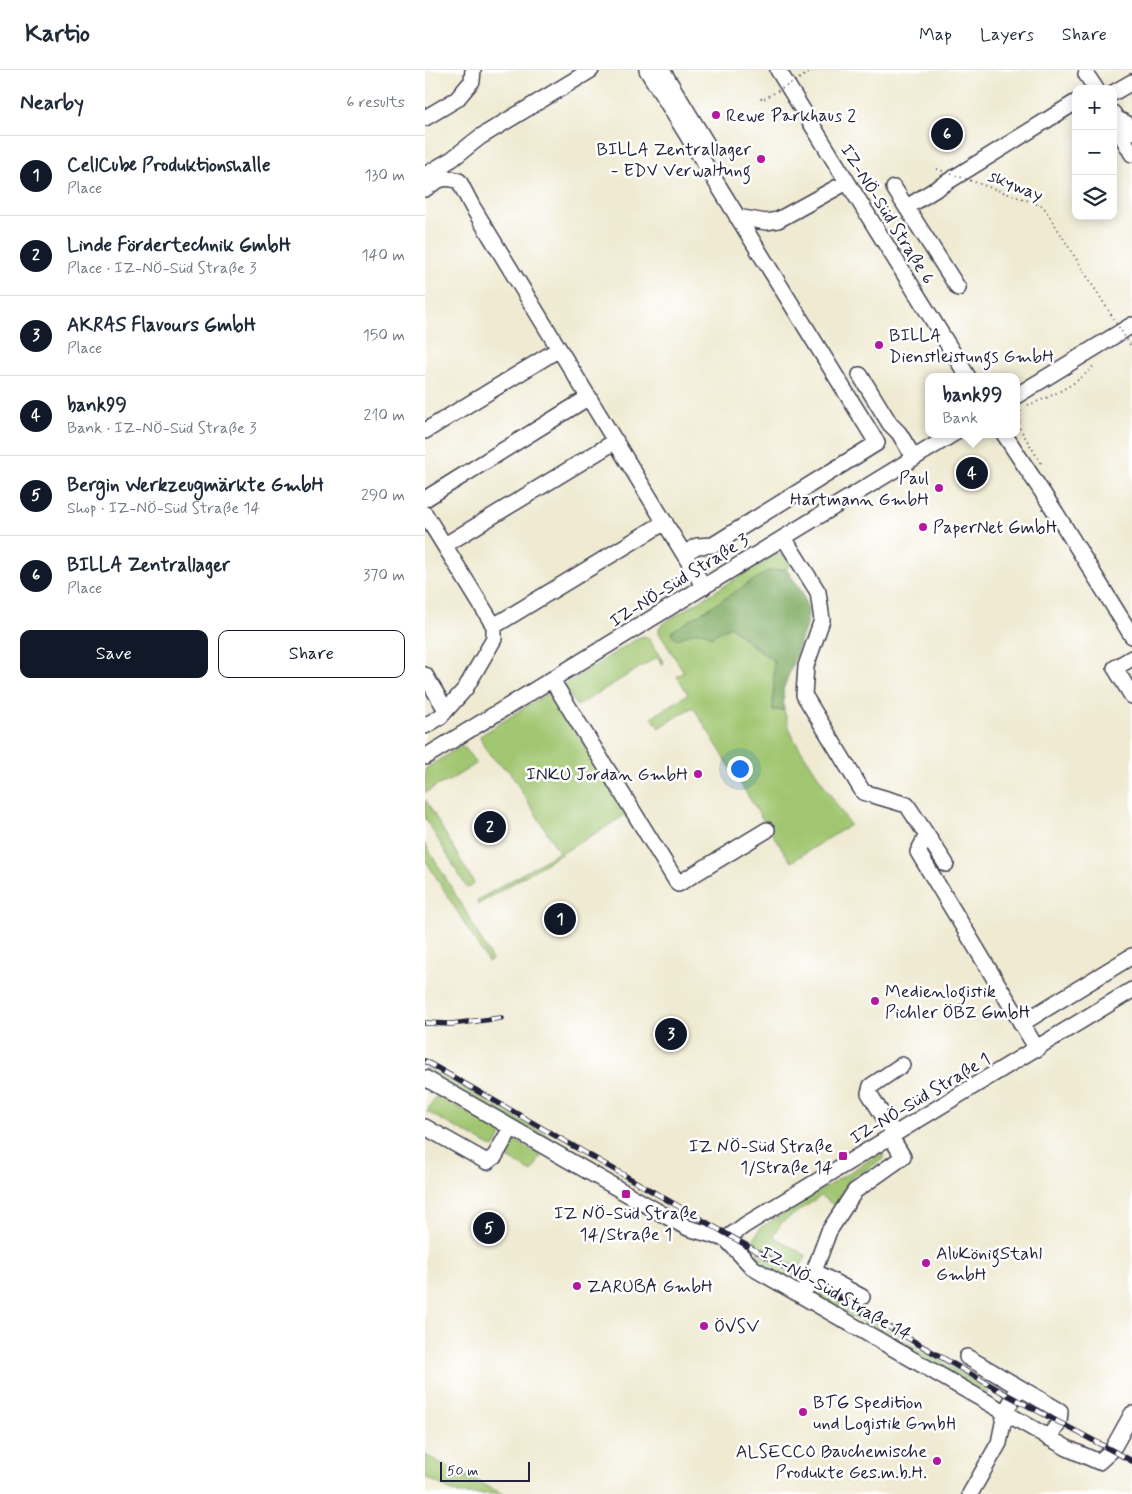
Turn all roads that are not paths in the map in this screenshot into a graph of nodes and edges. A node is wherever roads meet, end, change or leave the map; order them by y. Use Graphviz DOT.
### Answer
graph roads {
  1 [pos="473,70"];
  2 [pos="591,70"];
  3 [pos="647,70"];
  4 [pos="662,70"];
  5 [pos="777,70"];
  6 [pos="1086,74"];
  7 [pos="1132,82"];
  8 [pos="1093,85"];
  9 [pos="1117,91"];
  10 [pos="1072,105"];
  11 [pos="1117,117"];
  12 [pos="425,118"];
  13 [pos="1117,128"];
  14 [pos="1132,132"];
  15 [pos="710,149"];
  16 [pos="1132,154"];
  17 [pos="425,175"];
  18 [pos="847,182"];
  19 [pos="894,188"];
  20 [pos="425,189"];
  21 [pos="907,208"];
  22 [pos="737,217"];
  23 [pos="958,288"];
  24 [pos="1132,325"];
  25 [pos="559,349"];
  26 [pos="966,373"];
  27 [pos="860,375"];
  28 [pos="589,397"];
  29 [pos="1020,399"];
  30 [pos="425,431"];
  31 [pos="946,438"];
  32 [pos="1007,438"];
  33 [pos="616,441"];
  34 [pos="914,458"];
  35 [pos="425,499"];
  36 [pos="425,514"];
  37 [pos="665,522"];
  38 [pos="784,538"];
  39 [pos="445,545"];
  40 [pos="684,554"];
  41 [pos="704,588"];
  42 [pos="494,626"];
  43 [pos="1132,636"];
  44 [pos="1132,658"];
  45 [pos="425,675"];
  46 [pos="552,680"];
  47 [pos="1132,696"];
  48 [pos="446,710"];
  49 [pos="425,726"];
  50 [pos="425,757"];
  51 [pos="767,830"];
  52 [pos="927,835"];
  53 [pos="946,864"];
  54 [pos="1132,956"];
  55 [pos="1132,990"];
  56 [pos="1021,1024"];
  57 [pos="1037,1049"];
  58 [pos="902,1065"];
  59 [pos="427,1084"];
  60 [pos="425,1127"];
  61 [pos="511,1128"];
  62 [pos="893,1136"];
  63 [pos="727,1239"];
  64 [pos="814,1271"];
  65 [pos="803,1295"];
  66 [pos="862,1297"];
  67 [pos="967,1358"];
  68 [pos="1019,1387"];
  69 [pos="1005,1413"];
  70 [pos="1132,1414"];
  71 [pos="1048,1438"];
  72 [pos="970,1494"];
  1 -- 12 [label="street"];
  2 -- 17 [label="street"];
  3 -- 22 [label="street"];
  4 -- 15 [label="street"];
  5 -- 18 [label="street, IZ-NÖ-Süd Straße 6"];
  6 -- 8 [label="street"];
  7 -- 9 [label="street"];
  10 -- 21 [label="street"];
  11 -- 14 [label="street"];
  13 -- 16 [label="street"];
  18 -- 22 [label="street"];
  18 -- 26 [label="street, IZ-NÖ-Süd Straße 6"];
  19 -- 21 [label="street"];
  20 -- 25 [label="street"];
  21 -- 23 [label="street"];
  22 -- 40 [label="street"];
  24 -- 29 [label="street"];
  25 -- 28 [label="street"];
  25 -- 30 [label="street"];
  27 -- 34 [label="street"];
  28 -- 33 [label="street"];
  28 -- 35 [label="street"];
  31 -- 34 [label="street, IZ-NÖ-Süd Straße 3"];
  32 -- 43 [label="street"];
  33 -- 37 [label="street"];
  33 -- 39 [label="street"];
  34 -- 38 [label="street, IZ-NÖ-Süd Straße 3"];
  36 -- 39 [label="street"];
  37 -- 40 [label="street"];
  37 -- 42 [label="street"];
  38 -- 41 [label="street, IZ-NÖ-Süd Straße 3"];
  38 -- 52 [label="street"];
  39 -- 42 [label="street"];
  40 -- 41 [label="street"];
  41 -- 46 [label="street, IZ-NÖ-Süd Straße 3"];
  42 -- 48 [label="street"];
  44 -- 47 [label="street"];
  45 -- 48 [label="street"];
  46 -- 50 [label="street, IZ-NÖ-Süd Straße 3"];
  46 -- 51 [label="street"];
  48 -- 49 [label="street"];
  52 -- 53 [label="street"];
  52 -- 56 [label="street"];
  54 -- 56 [label="street"];
  55 -- 57 [label="street, IZ-NÖ-Süd Straße 1"];
  56 -- 57 [label="street"];
  57 -- 62 [label="street, IZ-NÖ-Süd Straße 1"];
  58 -- 62 [label="street"];
  59 -- 61 [label="street"];
  60 -- 61 [label="street"];
  61 -- 63 [label="street"];
  62 -- 63 [label="street, IZ-NÖ-Süd Straße 1"];
  62 -- 64 [label="street"];
  63 -- 65 [label="street, IZ-NÖ-Süd Straße 14"];
  64 -- 65 [label="street"];
  64 -- 66 [label="street"];
  65 -- 69 [label="street, IZ-NÖ-Süd Straße 14"];
  67 -- 68 [label="street"];
  68 -- 69 [label="street"];
  68 -- 71 [label="street"];
  69 -- 71 [label="street, IZ-NÖ-Süd Straße 14"];
  69 -- 72 [label="street"];
  70 -- 71 [label="street, IZ-NÖ-Süd Straße 14"];
}
